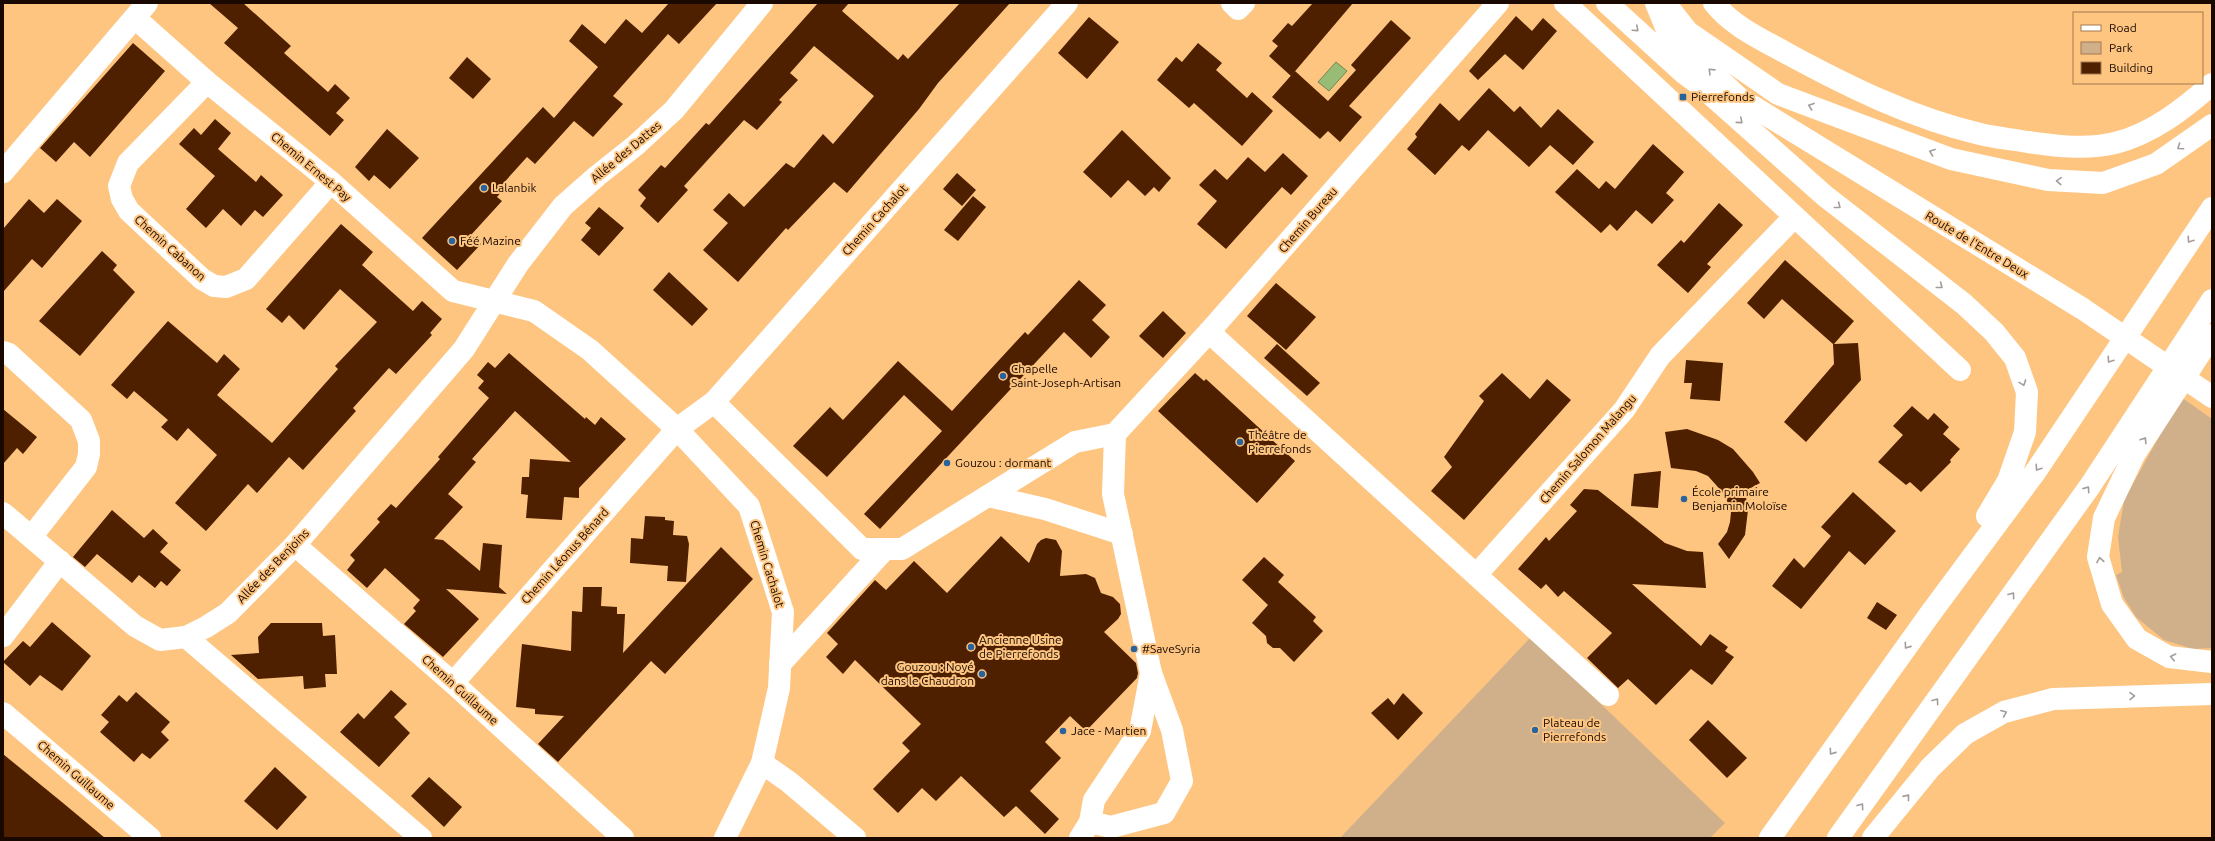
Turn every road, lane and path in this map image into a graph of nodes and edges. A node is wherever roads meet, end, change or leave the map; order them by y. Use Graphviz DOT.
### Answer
graph roads {
  1 [pos="762,3"];
  2 [pos="1068,3"];
  3 [pos="1232,3"];
  4 [pos="1244,3"];
  5 [pos="1498,3"];
  6 [pos="1565,3"];
  7 [pos="1607,3"];
  8 [pos="1656,3"];
  9 [pos="1665,3"];
  10 [pos="1714,3"];
  11 [pos="141,10"];
  12 [pos="207,82"];
  13 [pos="2212,84"];
  14 [pos="1700,86"];
  15 [pos="1739,98"];
  16 [pos="2212,125"];
  17 [pos="3,172"];
  18 [pos="331,182"];
  19 [pos="2212,208"];
  20 [pos="1794,217"];
  21 [pos="2212,300"];
  22 [pos="492,303"];
  23 [pos="1209,332"];
  24 [pos="2212,335"];
  25 [pos="3,352"];
  26 [pos="1960,370"];
  27 [pos="2212,397"];
  28 [pos="714,402"];
  29 [pos="677,429"];
  30 [pos="1115,434"];
  31 [pos="988,496"];
  32 [pos="3,513"];
  33 [pos="1122,534"];
  34 [pos="32,536"];
  35 [pos="295,545"];
  36 [pos="885,549"];
  37 [pos="60,561"];
  38 [pos="1477,574"];
  39 [pos="1930,614"];
  40 [pos="3,636"];
  41 [pos="186,637"];
  42 [pos="2212,662"];
  43 [pos="780,664"];
  44 [pos="1151,673"];
  45 [pos="453,683"];
  46 [pos="2212,694"];
  47 [pos="1608,695"];
  48 [pos="3,713"];
  49 [pos="762,763"];
  50 [pos="1085,830"];
  51 [pos="150,838"];
  52 [pos="421,838"];
  53 [pos="623,838"];
  54 [pos="725,838"];
  55 [pos="855,838"];
  56 [pos="1770,838"];
  57 [pos="1838,838"];
  58 [pos="1874,838"];
  1 -- 22 [label="main road, Allée des Dattes"];
  2 -- 28 [label="main road, Chemin Cachalot"];
  3 -- 4 [label="main road"];
  5 -- 23 [label="main road, Chemin Bureau"];
  6 -- 20 [label="main road"];
  7 -- 14 [label="main road, Route de l'Entre Deux, one-way"];
  15 -- 8 [label="main road, Route de l'Entre Deux, one-way"];
  16 -- 9 [label="main road, one-way"];
  10 -- 13 [label="main road"];
  11 -- 12 [label="main road, Chemin Ernest Pay"];
  11 -- 17 [label="main road"];
  12 -- 18 [label="main road, Chemin Ernest Pay"];
  12 -- 18 [label="main road, Chemin Cabanon"];
  14 -- 15 [label="main road, Route de l'Entre Deux"];
  14 -- 39 [label="main road, one-way"];
  15 -- 27 [label="main road, Route de l'Entre Deux"];
  18 -- 22 [label="main road, Chemin Ernest Pay"];
  19 -- 39 [label="main road, one-way"];
  20 -- 26 [label="main road"];
  20 -- 38 [label="main road, Chemin Salomon Malangu"];
  57 -- 21 [label="main road, one-way"];
  22 -- 29 [label="main road, Chemin Cachalot"];
  22 -- 35 [label="main road, Allée des Benjoins"];
  23 -- 30 [label="main road, Chemin Bureau"];
  23 -- 38 [label="main road"];
  42 -- 24 [label="main road, one-way"];
  25 -- 34 [label="main road"];
  28 -- 29 [label="main road, Chemin Cachalot"];
  28 -- 36 [label="main road"];
  29 -- 43 [label="main road, Chemin Cachalot"];
  29 -- 45 [label="main road, Chemin Léonus Bénard"];
  30 -- 31 [label="main road"];
  30 -- 33 [label="main road"];
  31 -- 33 [label="main road"];
  31 -- 36 [label="main road"];
  32 -- 34 [label="main road, Allée des Benjoins"];
  33 -- 44 [label="main road"];
  34 -- 37 [label="main road, Allée des Benjoins"];
  35 -- 41 [label="main road, Allée des Benjoins"];
  35 -- 45 [label="main road, Chemin Guillaume"];
  36 -- 43 [label="main road"];
  37 -- 40 [label="main road"];
  37 -- 41 [label="main road, Allée des Benjoins"];
  38 -- 47 [label="main road"];
  39 -- 56 [label="main road, one-way"];
  41 -- 52 [label="main road"];
  43 -- 49 [label="main road, Chemin Cachalot"];
  44 -- 50 [label="main road"];
  44 -- 50 [label="main road"];
  45 -- 53 [label="main road, Chemin Guillaume"];
  58 -- 46 [label="main road, one-way"];
  48 -- 51 [label="main road, Chemin Guillaume"];
  49 -- 54 [label="main road, Chemin Cachalot"];
  49 -- 55 [label="main road"];
}
